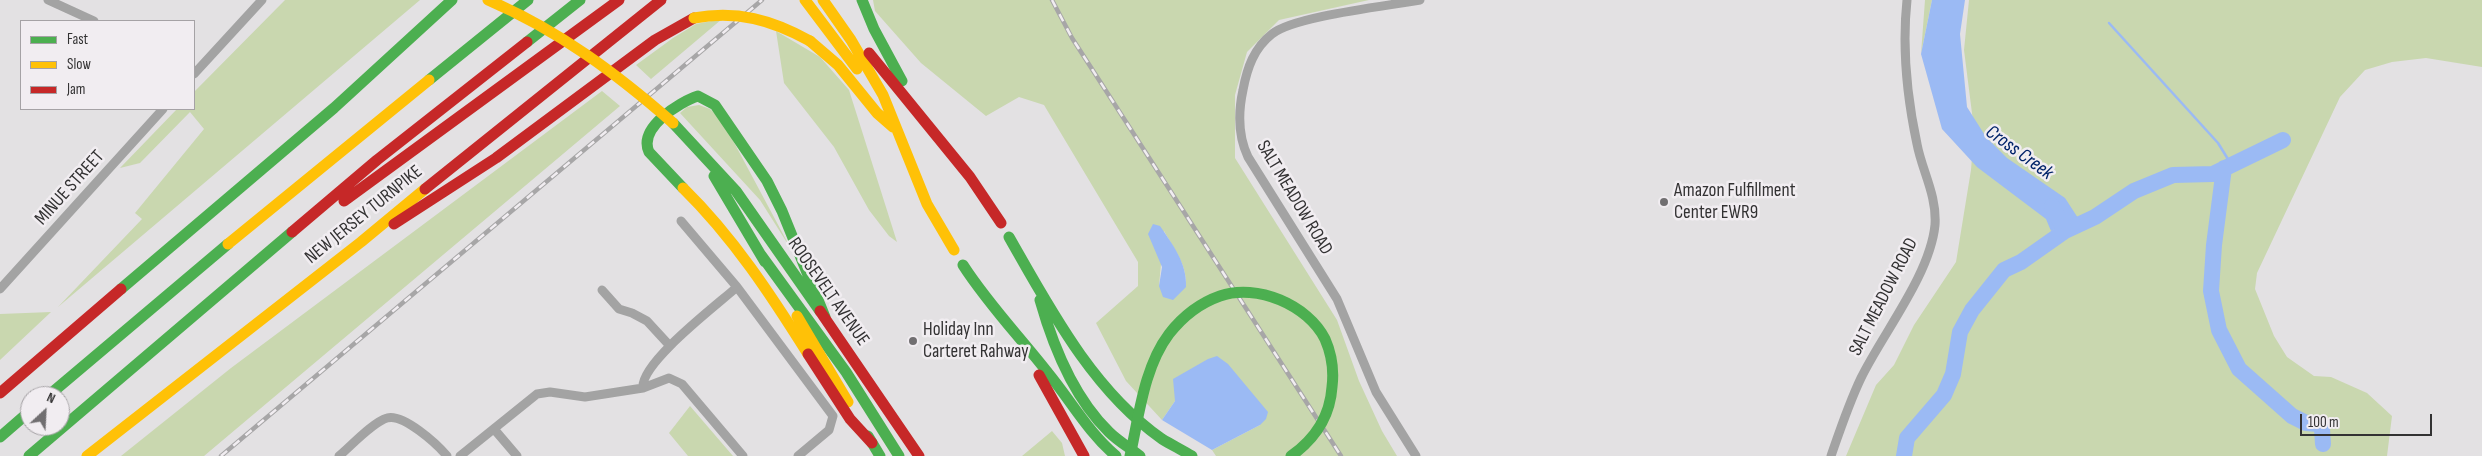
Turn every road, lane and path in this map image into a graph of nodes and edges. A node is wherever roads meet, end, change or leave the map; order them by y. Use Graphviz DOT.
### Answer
graph roads {
  1 [pos="48,0"];
  2 [pos="262,0"];
  3 [pos="452,0"];
  4 [pos="488,0"];
  5 [pos="528,0"];
  6 [pos="580,0"];
  7 [pos="619,0"];
  8 [pos="661,0"];
  9 [pos="805,0"];
  10 [pos="823,0"];
  11 [pos="832,0"];
  12 [pos="1420,0"];
  13 [pos="1907,0"];
  14 [pos="855,1"];
  15 [pos="838,13"];
  16 [pos="92,20"];
  17 [pos="195,73"];
  18 [pos="162,110"];
  19 [pos="929,126"];
  20 [pos="896,130"];
  21 [pos="701,155"];
  22 [pos="310,218"];
  23 [pos="681,221"];
  24 [pos="1001,223"];
  25 [pos="1009,237"];
  26 [pos="361,242"];
  27 [pos="954,250"];
  28 [pos="761,255"];
  29 [pos="963,265"];
  30 [pos="1035,283"];
  31 [pos="736,287"];
  32 [pos="0,289"];
  33 [pos="602,290"];
  34 [pos="825,317"];
  35 [pos="670,346"];
  36 [pos="1024,346"];
  37 [pos="1146,384"];
  38 [pos="60,386"];
  39 [pos="643,388"];
  40 [pos="0,394"];
  41 [pos="20,420"];
  42 [pos="494,429"];
  43 [pos="1069,431"];
  44 [pos="0,437"];
  45 [pos="872,443"];
  46 [pos="29,456"];
  47 [pos="87,456"];
  48 [pos="339,456"];
  49 [pos="447,456"];
  50 [pos="460,456"];
  51 [pos="517,456"];
  52 [pos="742,456"];
  53 [pos="798,456"];
  54 [pos="880,456"];
  55 [pos="899,456"];
  56 [pos="918,456"];
  57 [pos="1077,456"];
  58 [pos="1084,456"];
  59 [pos="1116,456"];
  60 [pos="1121,456"];
  61 [pos="1130,456"];
  62 [pos="1140,456"];
  63 [pos="1192,456"];
  64 [pos="1291,456"];
  65 [pos="1416,456"];
  66 [pos="1831,456"];
  1 -- 16 [label="street"];
  2 -- 17 [label="street"];
  3 -- 40 [label="main road"];
  4 -- 21 [label="main road, ROOSEVELT AVENUE, bridge"];
  5 -- 38 [label="main road"];
  6 -- 22 [label="main road, NEW JERSEY TURNPIKE"];
  7 -- 22 [label="main road"];
  8 -- 26 [label="main road, NEW JERSEY TURNPIKE"];
  9 -- 20 [label="main road"];
  10 -- 15 [label="main road"];
  11 -- 15 [label="main road"];
  12 -- 65 [label="street, SALT MEADOW ROAD"];
  13 -- 66 [label="street, SALT MEADOW ROAD"];
  14 -- 19 [label="main road"];
  15 -- 19 [label="main road"];
  15 -- 20 [label="main road"];
  18 -- 32 [label="street, MINUE STREET"];
  19 -- 24 [label="main road"];
  20 -- 26 [label="main road, bridge"];
  20 -- 27 [label="main road"];
  21 -- 28 [label="main road, ROOSEVELT AVENUE"];
  21 -- 34 [label="main road, ROOSEVELT AVENUE"];
  22 -- 46 [label="main road, NEW JERSEY TURNPIKE"];
  23 -- 31 [label="street"];
  25 -- 30 [label="main road"];
  26 -- 47 [label="main road, NEW JERSEY TURNPIKE"];
  28 -- 45 [label="main road, ROOSEVELT AVENUE"];
  28 -- 55 [label="main road"];
  29 -- 36 [label="main road"];
  30 -- 62 [label="main road"];
  30 -- 63 [label="main road"];
  31 -- 35 [label="street"];
  31 -- 53 [label="street"];
  33 -- 35 [label="street"];
  34 -- 45 [label="main road"];
  34 -- 56 [label="main road, ROOSEVELT AVENUE"];
  35 -- 39 [label="street"];
  36 -- 43 [label="main road"];
  36 -- 59 [label="main road"];
  37 -- 60 [label="main road, bridge"];
  37 -- 61 [label="main road, bridge"];
  37 -- 64 [label="main road, bridge"];
  39 -- 42 [label="street"];
  39 -- 52 [label="street"];
  41 -- 44 [label="main road"];
  42 -- 50 [label="street"];
  42 -- 51 [label="street"];
  43 -- 57 [label="main road"];
  43 -- 58 [label="main road"];
  45 -- 54 [label="main road, ROOSEVELT AVENUE"];
  48 -- 49 [label="street"];
}
